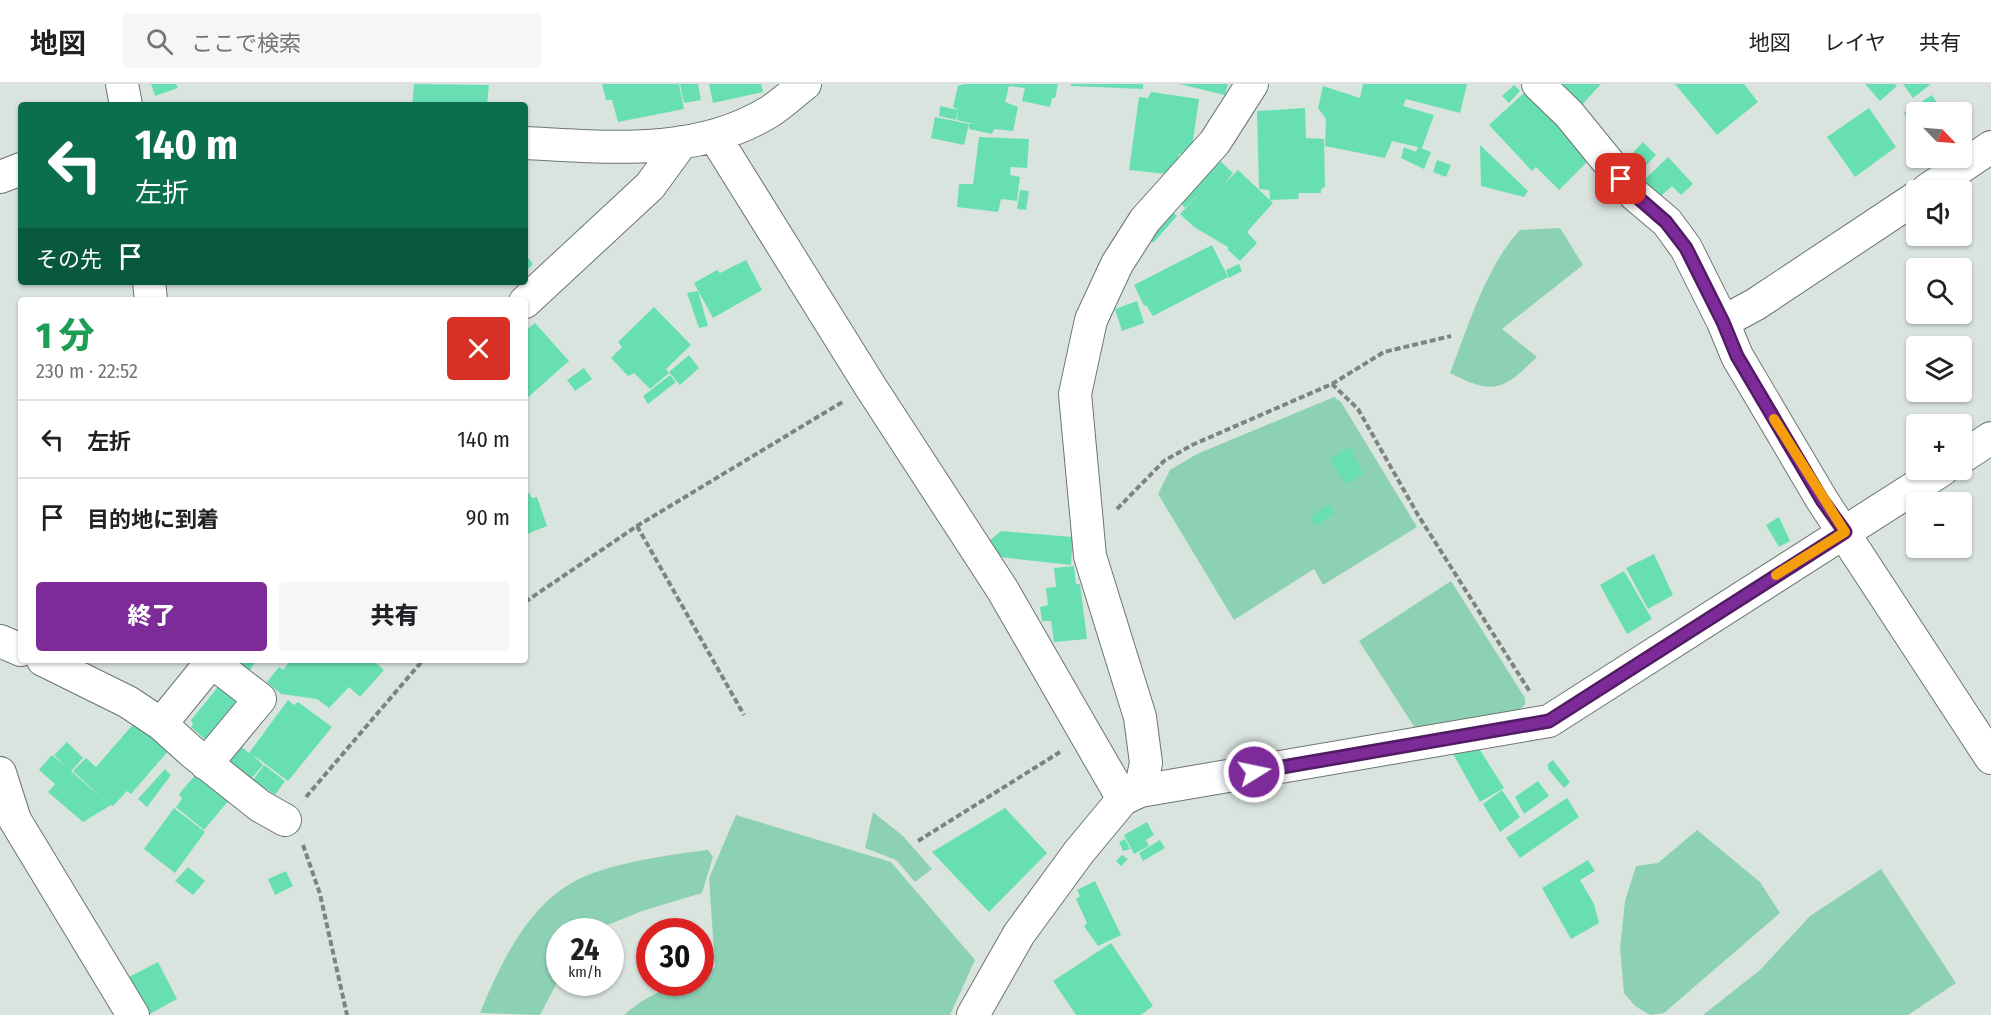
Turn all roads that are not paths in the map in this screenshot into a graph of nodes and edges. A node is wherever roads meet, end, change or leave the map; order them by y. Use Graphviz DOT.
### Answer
graph roads {
  1 [pos="122,84"];
  2 [pos="805,84"];
  3 [pos="1252,84"];
  4 [pos="1538,84"];
  5 [pos="125,102"];
  6 [pos="715,137"];
  7 [pos="528,142"];
  8 [pos="682,142"];
  9 [pos="1991,147"];
  10 [pos="18,171"];
  11 [pos="0,177"];
  12 [pos="1942,180"];
  13 [pos="1906,204"];
  14 [pos="528,299"];
  15 [pos="1723,322"];
  16 [pos="1991,438"];
  17 [pos="1972,450"];
  18 [pos="1926,480"];
  19 [pos="1845,532"];
  20 [pos="0,641"];
  21 [pos="18,649"];
  22 [pos="49,663"];
  23 [pos="210,663"];
  24 [pos="215,663"];
  25 [pos="161,724"];
  26 [pos="1991,758"];
  27 [pos="206,764"];
  28 [pos="0,773"];
  29 [pos="1132,795"];
  30 [pos="285,820"];
  31 [pos="133,1015"];
  32 [pos="973,1015"];
  1 -- 5 [label="street"];
  2 -- 6 [label="street"];
  3 -- 29 [label="street"];
  4 -- 15 [label="street"];
  6 -- 8 [label="street"];
  6 -- 29 [label="street"];
  7 -- 8 [label="street"];
  8 -- 14 [label="street"];
  9 -- 12 [label="street"];
  10 -- 11 [label="street"];
  13 -- 15 [label="street"];
  15 -- 19 [label="street"];
  16 -- 17 [label="street"];
  18 -- 19 [label="street"];
  19 -- 26 [label="street"];
  19 -- 29 [label="street"];
  20 -- 21 [label="street"];
  22 -- 25 [label="street"];
  23 -- 25 [label="street"];
  24 -- 27 [label="street"];
  25 -- 27 [label="street"];
  27 -- 30 [label="street"];
  28 -- 31 [label="street"];
  29 -- 32 [label="street"];
}
